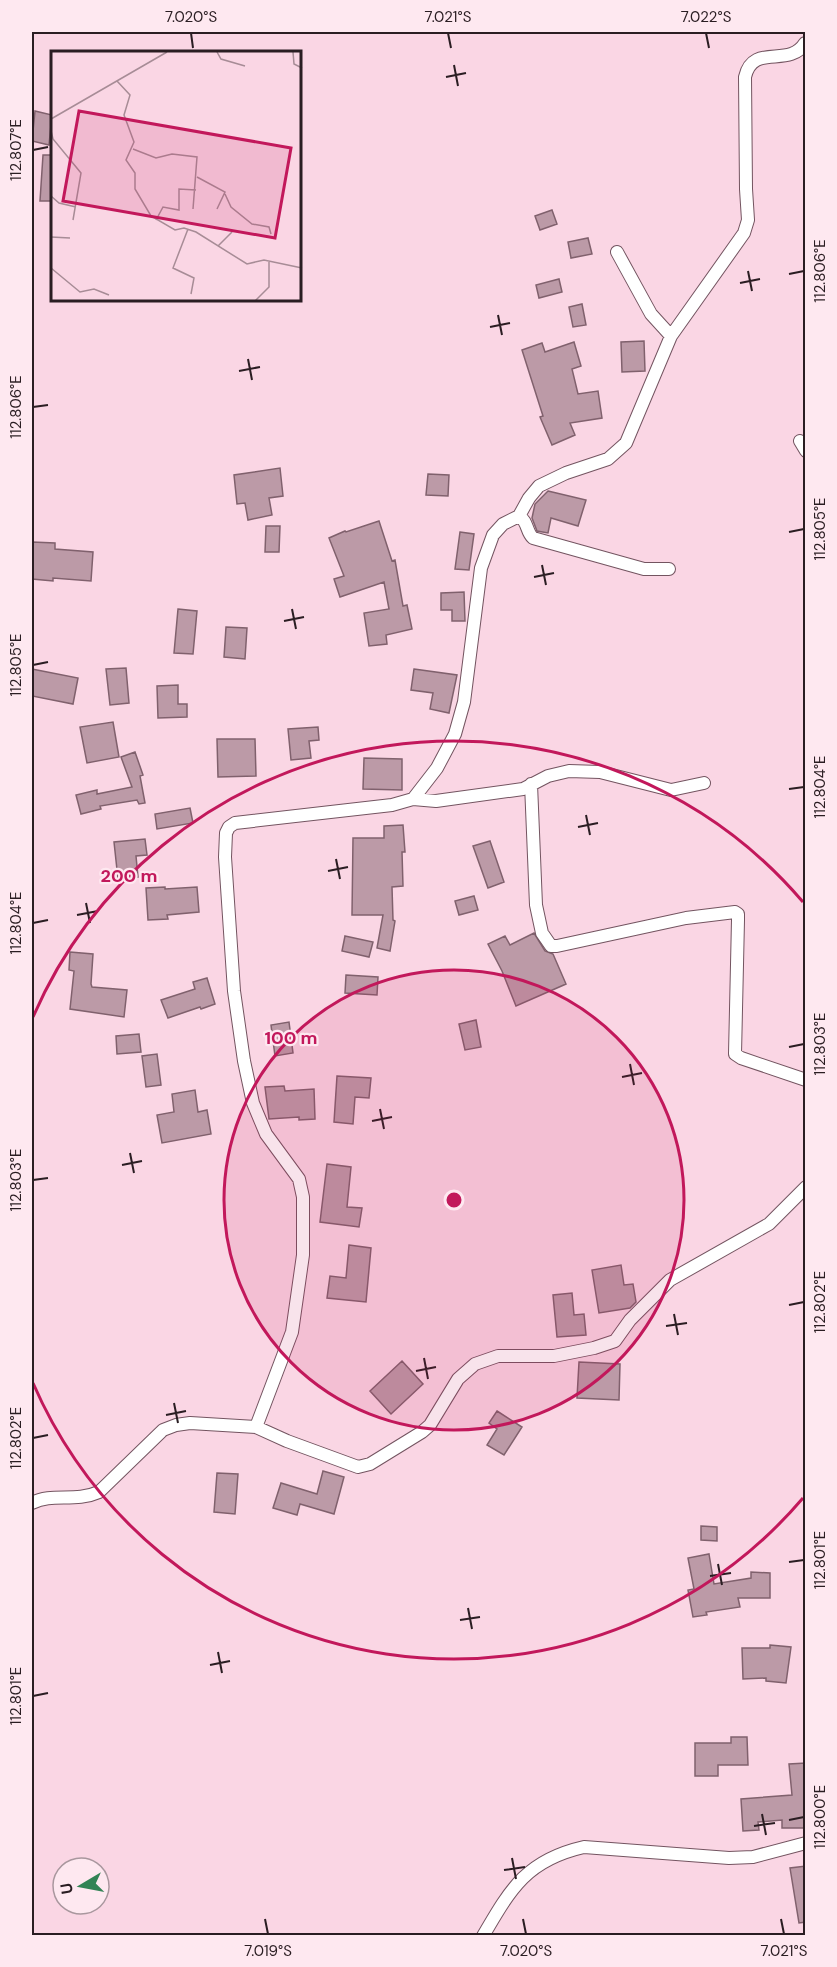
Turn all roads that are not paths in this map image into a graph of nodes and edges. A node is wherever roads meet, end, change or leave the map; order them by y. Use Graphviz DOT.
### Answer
graph roads {
  1 [pos="805,43"];
  2 [pos="617,252"];
  3 [pos="671,336"];
  4 [pos="519,516"];
  5 [pos="669,569"];
  6 [pos="704,783"];
  7 [pos="531,784"];
  8 [pos="413,799"];
  9 [pos="806,1080"];
  10 [pos="806,1187"];
  11 [pos="256,1427"];
  12 [pos="32,1503"];
  13 [pos="806,1843"];
  14 [pos="483,1935"];
  1 -- 3 [label="street"];
  2 -- 3 [label="street"];
  3 -- 4 [label="street"];
  4 -- 5 [label="street"];
  4 -- 8 [label="street"];
  6 -- 7 [label="street"];
  7 -- 8 [label="street"];
  7 -- 9 [label="street"];
  8 -- 11 [label="street"];
  10 -- 11 [label="street"];
  11 -- 12 [label="street"];
  13 -- 14 [label="street"];
}
